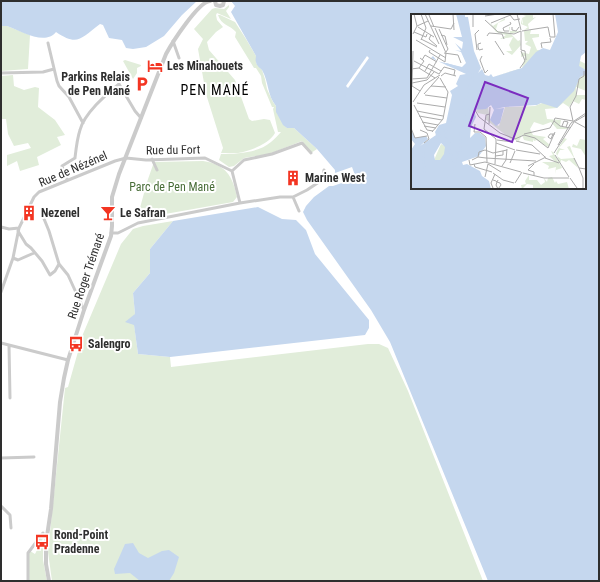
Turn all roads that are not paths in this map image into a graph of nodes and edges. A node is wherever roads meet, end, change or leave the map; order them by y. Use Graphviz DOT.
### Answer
graph roads {
  1 [pos="210,1"];
  2 [pos="215,1"];
  3 [pos="224,1"];
  4 [pos="173,41"];
  5 [pos="48,43"];
  6 [pos="180,58"];
  7 [pos="54,69"];
  8 [pos="1,73"];
  9 [pos="141,118"];
  10 [pos="83,123"];
  11 [pos="311,153"];
  12 [pos="126,158"];
  13 [pos="152,159"];
  14 [pos="157,170"];
  15 [pos="324,170"];
  16 [pos="232,171"];
  17 [pos="67,180"];
  18 [pos="293,197"];
  19 [pos="240,202"];
  20 [pos="298,211"];
  21 [pos="42,214"];
  22 [pos="1,227"];
  23 [pos="19,229"];
  24 [pos="111,233"];
  25 [pos="34,253"];
  26 [pos="13,258"];
  27 [pos="59,264"];
  28 [pos="1,292"];
  29 [pos="84,310"];
  30 [pos="1,343"];
  31 [pos="8,345"];
  32 [pos="68,360"];
  33 [pos="10,398"];
  34 [pos="1,458"];
  35 [pos="34,458"];
  36 [pos="1,506"];
  37 [pos="11,528"];
  38 [pos="43,533"];
  39 [pos="28,581"];
  40 [pos="49,581"];
  1 -- 4 [label="street, Rue Roger Trémaré"];
  2 -- 3 [label="street"];
  4 -- 6 [label="street"];
  4 -- 9 [label="street, Rue Roger Trémaré"];
  5 -- 7 [label="street"];
  7 -- 8 [label="street"];
  7 -- 10 [label="street"];
  9 -- 10 [label="street"];
  9 -- 12 [label="street, Rue Roger Trémaré"];
  10 -- 17 [label="street"];
  11 -- 16 [label="street"];
  12 -- 13 [label="street, Rue du Fort"];
  12 -- 17 [label="street, Rue de Nézénel"];
  12 -- 24 [label="street, Rue Roger Trémaré"];
  13 -- 14 [label="street"];
  13 -- 16 [label="street, Rue du Fort"];
  15 -- 18 [label="street"];
  16 -- 19 [label="street"];
  17 -- 23 [label="street, Rue de Nézénel"];
  18 -- 19 [label="street"];
  18 -- 20 [label="street"];
  19 -- 24 [label="street"];
  21 -- 27 [label="street"];
  22 -- 23 [label="street"];
  23 -- 25 [label="street"];
  23 -- 26 [label="street, Rue de Nézénel"];
  24 -- 29 [label="street, Rue Roger Trémaré"];
  25 -- 26 [label="street"];
  25 -- 27 [label="street"];
  26 -- 28 [label="street, Rue de Nézénel"];
  27 -- 29 [label="street"];
  29 -- 32 [label="street, Rue Roger Trémaré"];
  30 -- 31 [label="street"];
  31 -- 32 [label="street"];
  31 -- 33 [label="street"];
  32 -- 40 [label="street, Rue Roger Trémaré"];
  34 -- 35 [label="street"];
  36 -- 37 [label="street"];
  38 -- 39 [label="street"];
}
